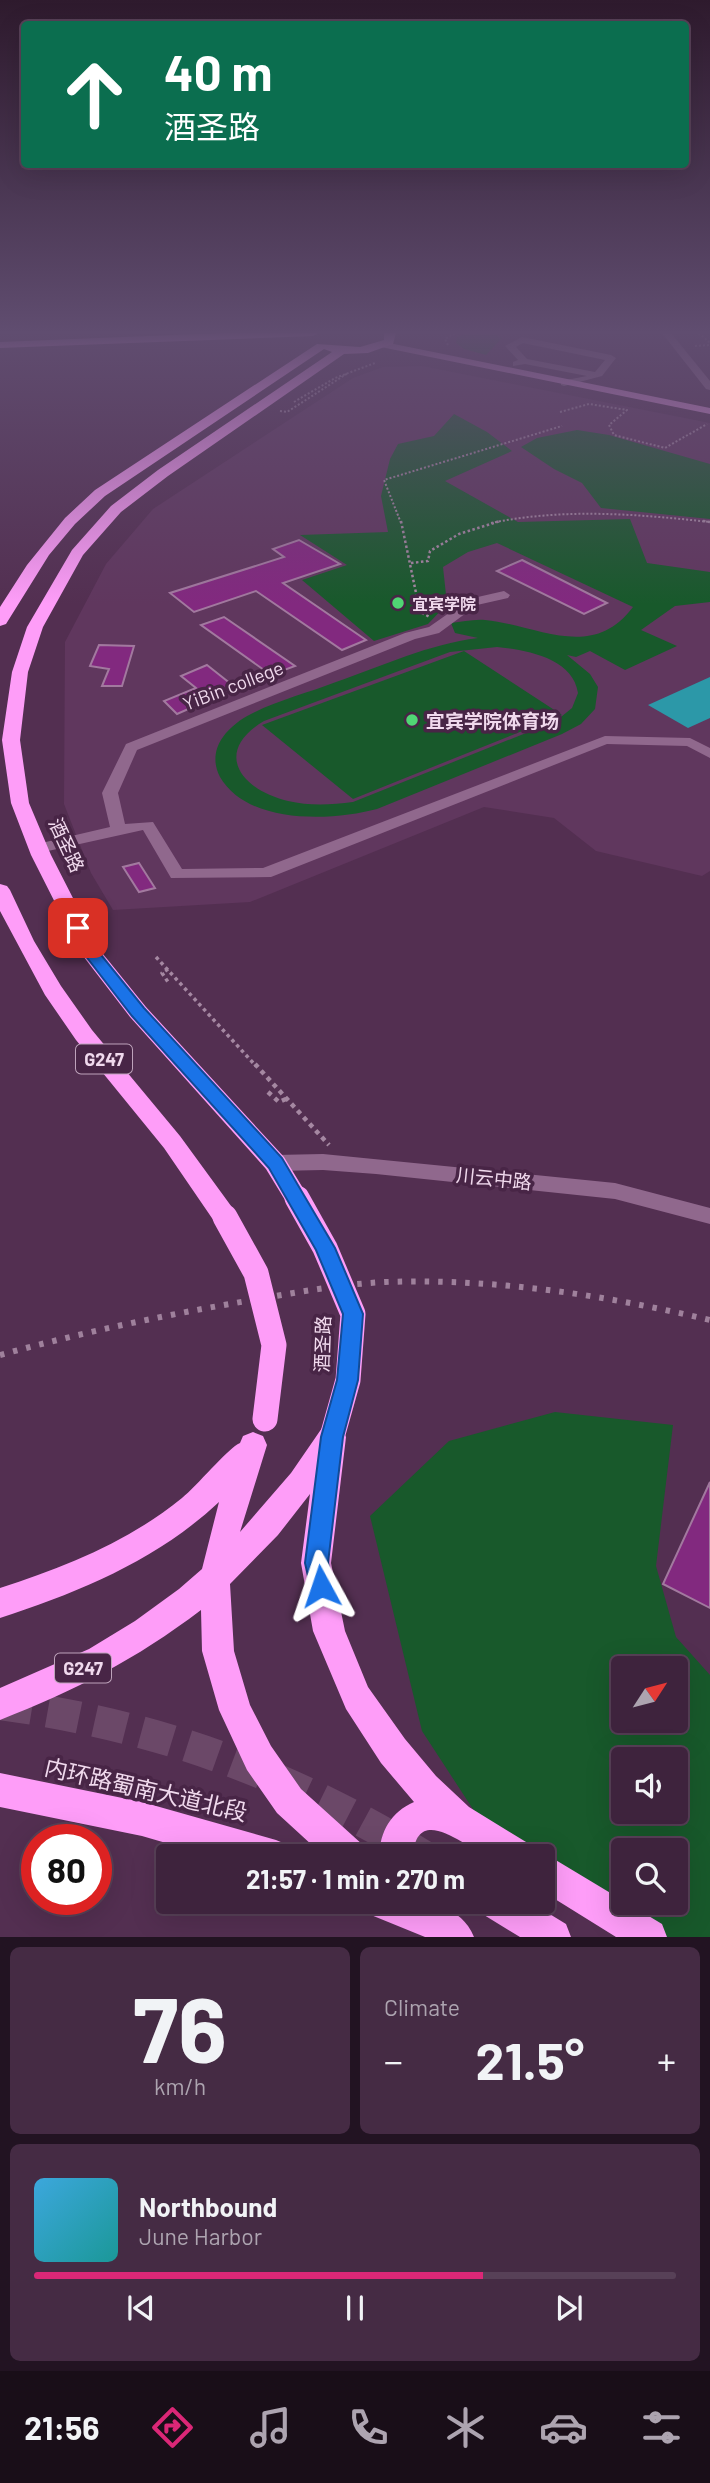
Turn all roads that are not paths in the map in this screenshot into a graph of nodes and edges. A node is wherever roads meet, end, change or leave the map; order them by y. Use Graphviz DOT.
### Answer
graph roads {
  1 [pos="204,423"];
  2 [pos="238,423"];
  3 [pos="504,596"];
  4 [pos="0,621"];
  5 [pos="710,754"];
  6 [pos="119,830"];
  7 [pos="39,848"];
  8 [pos="0,890"];
  9 [pos="6,919"];
  10 [pos="275,1163"];
  11 [pos="710,1216"];
  12 [pos="259,1432"];
  13 [pos="332,1437"];
  14 [pos="215,1580"];
  15 [pos="0,1604"];
  16 [pos="0,1704"];
  17 [pos="0,1790"];
  18 [pos="458,1819"];
  19 [pos="230,1844"];
  20 [pos="337,1844"];
  21 [pos="398,1844"];
  22 [pos="498,1844"];
  23 [pos="555,1879"];
  24 [pos="416,1914"];
  25 [pos="516,1914"];
  26 [pos="438,1922"];
  27 [pos="553,1937"];
  28 [pos="649,1937"];
  1 -- 4 [label="highway"];
  2 -- 7 [label="highway, 酒圣路 / G247"];
  3 -- 6 [label="street, YiBin college"];
  5 -- 6 [label="street"];
  6 -- 7 [label="street"];
  7 -- 10 [label="highway, 酒圣路 / G247"];
  8 -- 9 [label="highway, G247"];
  9 -- 12 [label="highway, G247, bridge"];
  10 -- 11 [label="street, 川云中路"];
  10 -- 13 [label="highway, 酒圣路 / G247, bridge"];
  12 -- 14 [label="highway"];
  12 -- 15 [label="highway"];
  13 -- 14 [label="highway, 酒圣路 / G247"];
  13 -- 18 [label="highway"];
  14 -- 16 [label="highway, G247"];
  14 -- 20 [label="highway"];
  17 -- 19 [label="highway, 内环路蜀南大道北段"];
  18 -- 21 [label="highway"];
  18 -- 22 [label="highway"];
  23 -- 28 [label="highway"];
  24 -- 26 [label="highway"];
  25 -- 27 [label="highway"];
}
